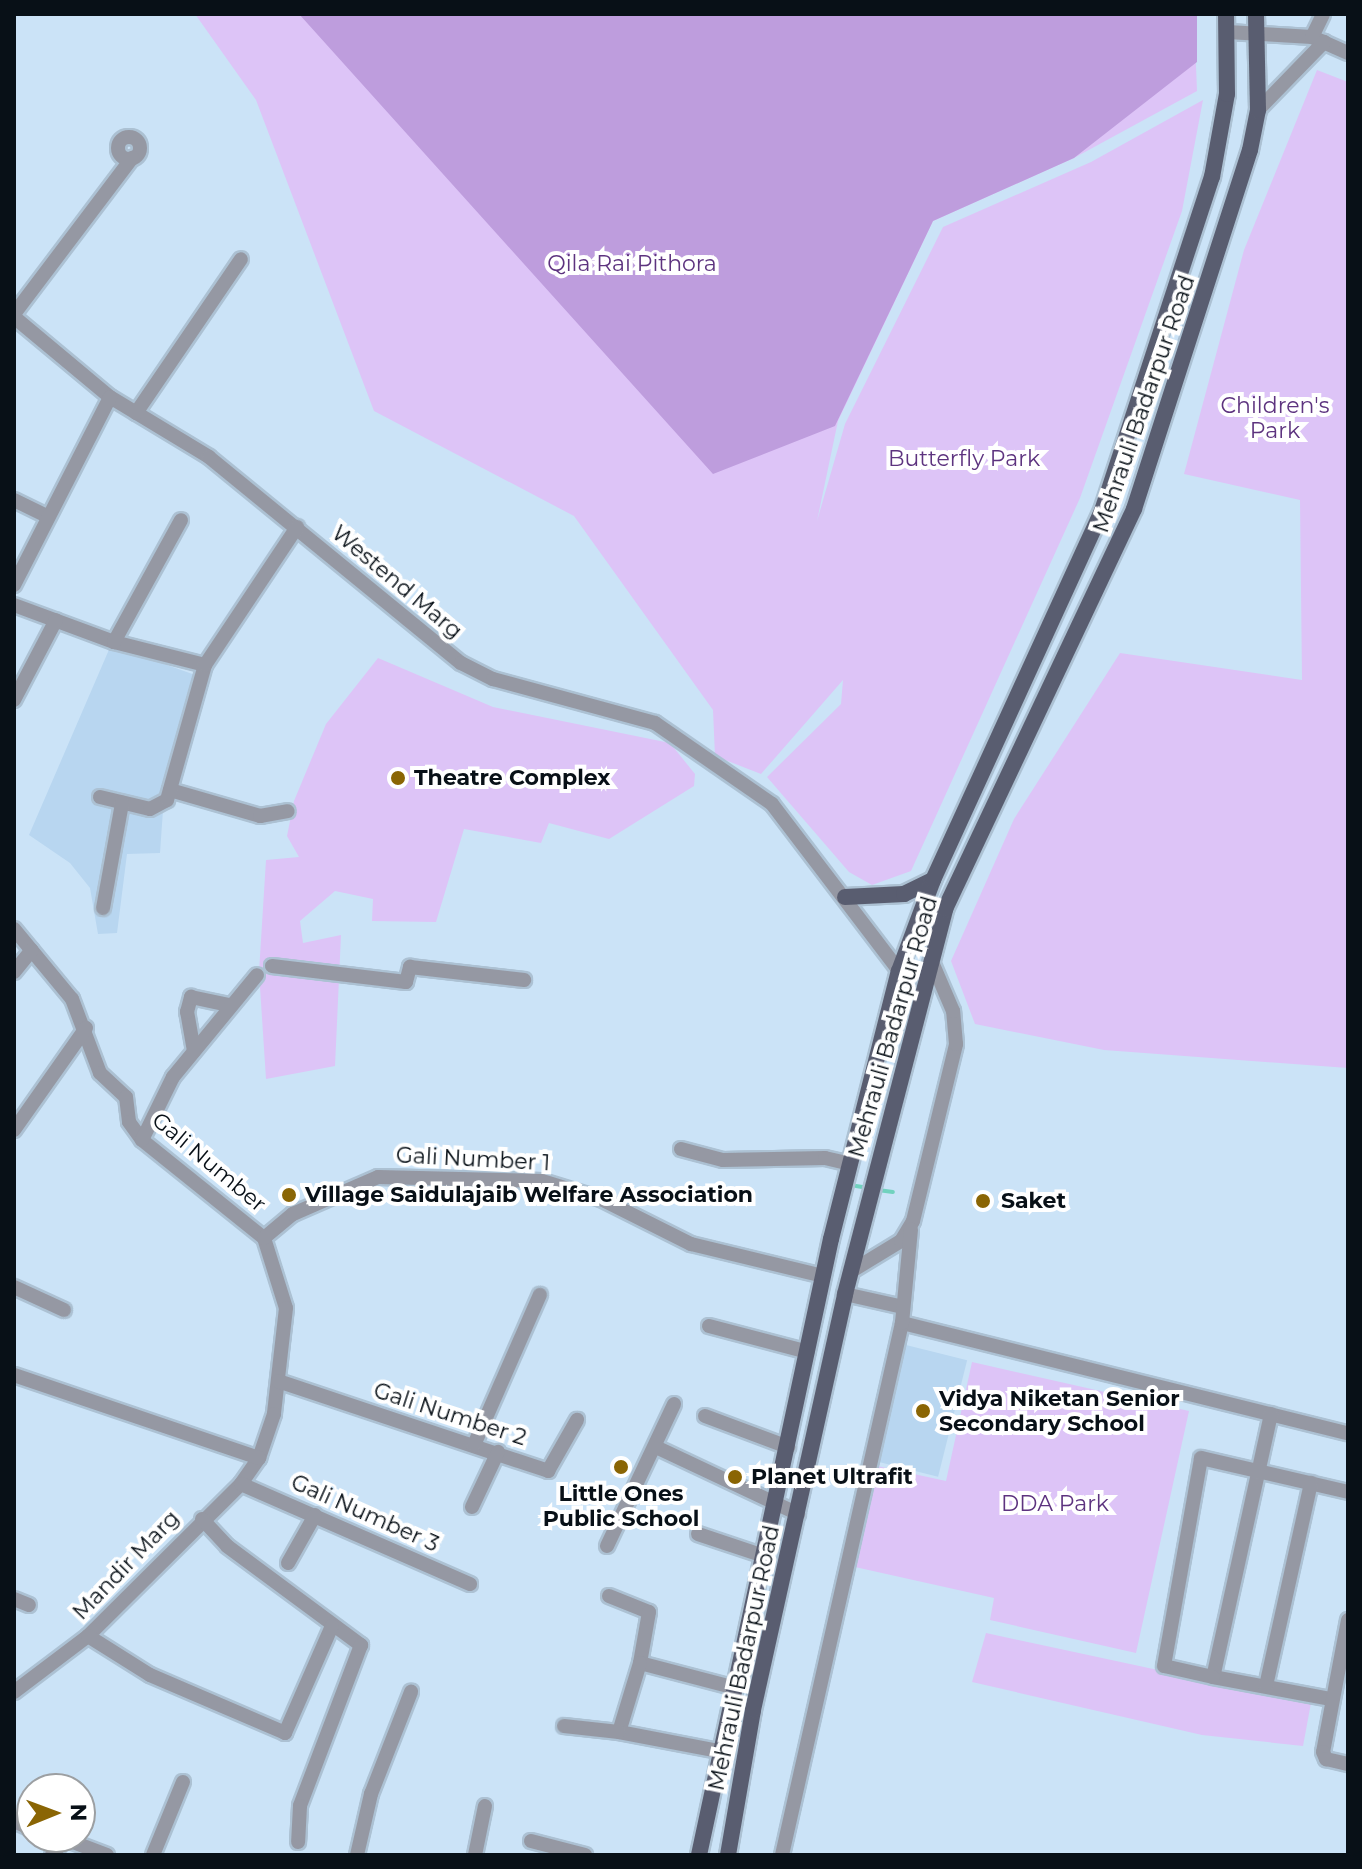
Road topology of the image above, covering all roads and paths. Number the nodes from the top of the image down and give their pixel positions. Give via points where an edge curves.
1 (1226, 14) edge
2 (1323, 14) edge
3 (1256, 22) edge
4 (1228, 32) junction
5 (1318, 40) junction
6 (1348, 53) edge
7 (1258, 110) junction
8 (132, 158) dead end
9 (241, 259) dead end
10 (14, 316) edge
11 (110, 397) junction
12 (136, 413) junction
13 (14, 500) edge
14 (47, 516) junction
15 (181, 520) dead end
16 (297, 527) junction
17 (14, 585) edge
18 (14, 605) edge
19 (56, 620) junction
20 (114, 642) junction
21 (205, 665) junction
22 (14, 700) edge
23 (170, 790) junction
24 (100, 797) dead end
25 (122, 803) junction
26 (288, 811) dead end
27 (933, 880) junction
28 (845, 897) junction
29 (103, 908) dead end
30 (14, 929) edge
31 (32, 950) junction
32 (931, 960) junction
33 (272, 966) dead end
34 (899, 971) junction
35 (14, 972) edge
36 (257, 975) dead end
37 (524, 980) dead end
38 (228, 1005) junction
39 (86, 1028) junction
40 (194, 1051) junction
41 (14, 1130) edge
42 (142, 1140) junction
43 (681, 1149) dead end
44 (850, 1164) junction
45 (911, 1229) junction
46 (264, 1238) junction
47 (850, 1272) junction
48 (823, 1276) junction
49 (14, 1287) edge
50 (845, 1294) junction
51 (540, 1295) dead end
52 (903, 1307) junction
53 (64, 1310) dead end
54 (902, 1323) junction
55 (709, 1326) dead end
56 (808, 1352) junction
57 (14, 1375) edge
58 (278, 1381) junction
59 (674, 1404) dead end
60 (1271, 1414) junction
61 (705, 1416) dead end
62 (577, 1420) dead end
63 (1348, 1433) edge
64 (474, 1445) junction
65 (788, 1447) junction
66 (658, 1448) junction
67 (498, 1452) junction
68 (259, 1458) junction
69 (1257, 1471) junction
70 (1311, 1483) junction
71 (241, 1484) junction
72 (1348, 1492) edge
73 (775, 1505) junction
74 (472, 1507) dead end
75 (798, 1514) junction
76 (315, 1515) junction
77 (202, 1519) junction
78 (698, 1534) dead end
79 (607, 1546) dead end
80 (764, 1556) junction
81 (288, 1563) dead end
82 (470, 1584) dead end
83 (609, 1596) dead end
84 (14, 1599) edge
85 (29, 1605) dead end
86 (1348, 1620) edge
87 (332, 1626) junction
88 (88, 1636) junction
89 (640, 1663) junction
90 (1213, 1677) junction
91 (1266, 1686) junction
92 (732, 1687) junction
93 (14, 1692) edge
94 (411, 1692) dead end
95 (1330, 1699) junction
96 (564, 1726) dead end
97 (619, 1732) junction
98 (719, 1751) junction
99 (1348, 1764) edge
100 (183, 1782) dead end
101 (485, 1806) dead end
102 (531, 1841) dead end
103 (298, 1842) dead end
104 (729, 1854) edge
105 (52, 1855) edge
106 (107, 1855) edge
107 (153, 1855) edge
108 (357, 1855) edge
109 (475, 1855) edge
110 (585, 1855) edge
111 (699, 1855) edge
112 (782, 1855) edge

1 - 4 main road, Mehrauli Badarpur Road
2 - 5 street
3 - 4 street
3 - 5 street
3 - 7 main road, Mehrauli Badarpur Road
4 - 27 main road, Mehrauli Badarpur Road via 1227,94 1212,177 1103,508
5 - 6 street
5 - 7 street
7 - 32 main road, Mehrauli Badarpur Road via 1219,255 1131,517 945,909
8 - 10 street
9 - 12 street
10 - 11 street, Westend Marg
11 - 12 street, Westend Marg
11 - 14 street
12 - 16 street, Westend Marg via 209,457
13 - 14 street
14 - 17 street
15 - 20 street
16 - 21 street
16 - 28 street, Westend Marg via 461,663 493,679 625,711 667,731 778,809
18 - 19 street
19 - 20 street
19 - 22 street
20 - 21 street
21 - 23 street
23 - 25 street via 167,800 150,809
23 - 26 street via 260,816
24 - 25 street
25 - 29 street
27 - 28 main road via 904,894
27 - 34 main road, Mehrauli Badarpur Road
28 - 34 street, Westend Marg
30 - 31 street, Gali Number
31 - 35 street
31 - 39 street, Gali Number via 72,999
32 - 45 street via 953,1011 956,1044
32 - 47 main road, Mehrauli Badarpur Road
33 - 37 street via 406,982 410,967
34 - 44 main road, Mehrauli Badarpur Road
36 - 38 street
38 - 40 street
38 - 40 street via 203,994 191,997 187,1012
39 - 41 street
39 - 42 street, Gali Number via 100,1073 126,1097 129,1122
40 - 42 street via 173,1077
42 - 46 street, Gali Number
43 - 44 street via 723,1160 825,1158
44 - 48 main road, Mehrauli Badarpur Road
45 - 47 street
45 - 52 street
46 - 48 street, Gali Number 1 via 293,1214 378,1177 542,1181 601,1199 691,1244
46 - 58 street, Gali Number via 286,1308
47 - 50 main road, Mehrauli Badarpur Road
48 - 56 main road, Mehrauli Badarpur Road
49 - 53 street
50 - 52 street
50 - 75 main road, Mehrauli Badarpur Road
51 - 64 street
52 - 54 street
54 - 60 street
54 - 112 street
55 - 56 street
56 - 65 main road, Mehrauli Badarpur Road
57 - 68 street
58 - 64 street, Gali Number 2
58 - 68 street, Gali Number
59 - 66 street
60 - 63 street
60 - 69 street
61 - 65 street
62 - 67 street, Gali Number 2 via 551,1472
64 - 67 street, Gali Number 2
65 - 73 main road, Mehrauli Badarpur Road
66 - 73 street
66 - 79 street
67 - 74 street
68 - 71 street, Mandir Marg
69 - 70 street
69 - 90 street
69 - 90 street via 1201,1458 1164,1666
70 - 72 street
70 - 91 street
71 - 76 street, Gali Number 3
71 - 77 street, Mandir Marg
73 - 75 street
73 - 80 main road, Mehrauli Badarpur Road
75 - 104 main road, Mehrauli Badarpur Road via 753,1710
76 - 81 street
76 - 82 street, Gali Number 3
77 - 87 street via 227,1546
77 - 88 street, Mandir Marg
78 - 80 street
80 - 92 main road, Mehrauli Badarpur Road
83 - 89 street via 649,1612
84 - 85 street
86 - 95 street
87 - 88 street via 285,1733 150,1675
87 - 103 street via 358,1642 360,1651 300,1806
88 - 93 street, Mandir Marg
89 - 92 street
89 - 97 street
90 - 91 street
91 - 95 street
92 - 98 main road, Mehrauli Badarpur Road
94 - 108 street via 371,1794
95 - 99 street via 1324,1754
96 - 97 street
97 - 98 street
98 - 111 main road, Mehrauli Badarpur Road
100 - 107 street
101 - 109 street
102 - 110 street
105 - 106 street via 65,1839

